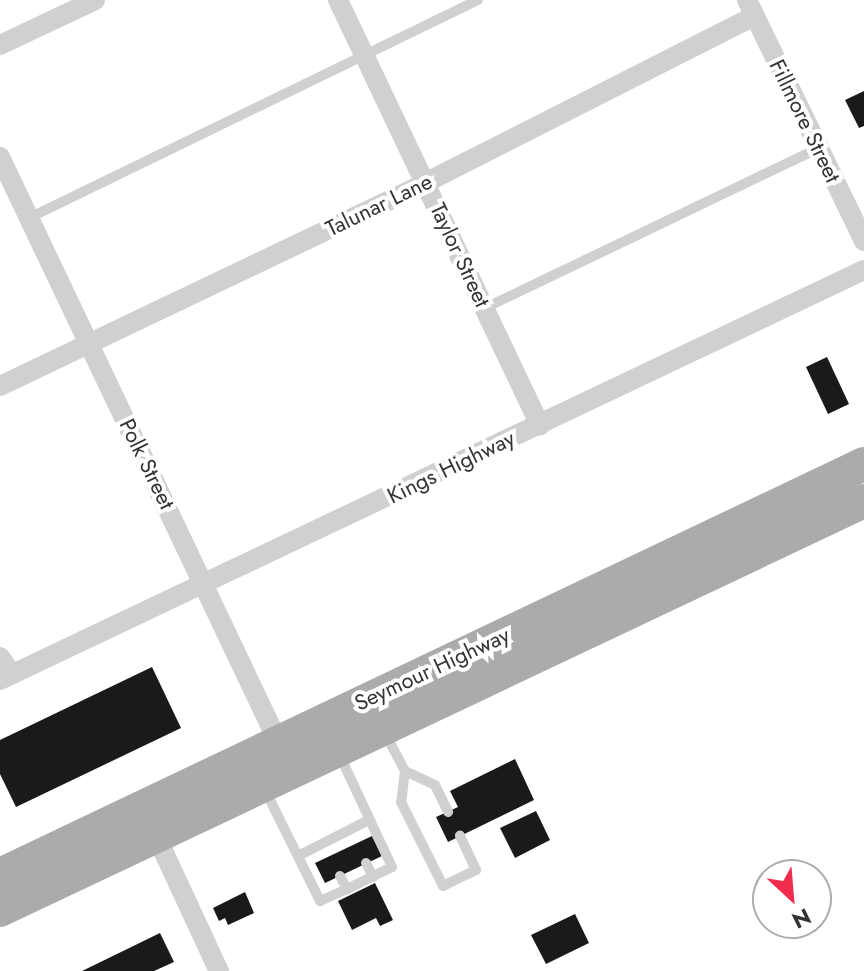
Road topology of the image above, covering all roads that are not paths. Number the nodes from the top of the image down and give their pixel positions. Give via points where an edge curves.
1 (95, 0) edge
2 (338, 0) edge
3 (478, 0) edge
4 (751, 8) edge
5 (0, 45) edge
6 (365, 55) junction
7 (819, 148) junction
8 (0, 157) edge
9 (425, 183) junction
10 (29, 218) junction
11 (864, 241) edge
12 (864, 270) edge
13 (485, 308) junction
14 (89, 344) junction
15 (0, 386) edge
16 (540, 425) junction
17 (864, 464) edge
18 (864, 501) edge
19 (205, 585) junction
20 (625, 596) junction
21 (4, 670) edge
22 (383, 730) junction
23 (338, 751) junction
24 (278, 767) junction
25 (405, 771) junction
26 (448, 812) dead end
27 (369, 820) junction
28 (150, 822) junction
29 (350, 830) junction
30 (460, 836) dead end
31 (324, 843) junction
32 (356, 843) dead end
33 (298, 856) junction
34 (331, 856) dead end
35 (366, 863) dead end
36 (0, 875) edge
37 (340, 876) dead end
38 (373, 877) junction
39 (347, 889) junction
40 (0, 910) edge
41 (219, 971) edge

1 - 5 street
2 - 6 street, Taylor Street
3 - 6 lane
4 - 7 street, Fillmore Street
4 - 9 street, Talunar Lane
6 - 9 street, Taylor Street
6 - 10 lane
7 - 11 street, Fillmore Street
7 - 13 lane
8 - 10 street, Polk Street
9 - 13 street, Taylor Street
9 - 14 street, Talunar Lane
10 - 14 street, Polk Street
12 - 16 street, Kings Highway
13 - 16 street, Taylor Street
14 - 15 street, Talunar Lane
14 - 19 street, Polk Street
16 - 19 street, Kings Highway
17 - 20 main road, Seymour Highway
18 - 20 main road, Seymour Highway
19 - 21 street, Kings Highway via 37,662
19 - 24 street, Polk Street
20 - 22 main road, Seymour Highway
20 - 24 main road, Seymour Highway
22 - 23 main road, Seymour Highway
22 - 25 lane
23 - 24 main road, Seymour Highway
23 - 27 lane
24 - 28 main road, Seymour Highway
24 - 28 main road, Seymour Highway
24 - 33 lane
25 - 26 lane via 435,785
25 - 30 lane via 401,802 443,886 476,870
27 - 29 lane
27 - 38 lane via 392,867
28 - 36 main road, Seymour Highway
28 - 40 main road, Seymour Highway
28 - 41 street
29 - 31 lane
29 - 32 lane
31 - 33 lane
31 - 34 lane
33 - 39 lane via 320,901
35 - 38 lane
37 - 39 lane
38 - 39 lane

